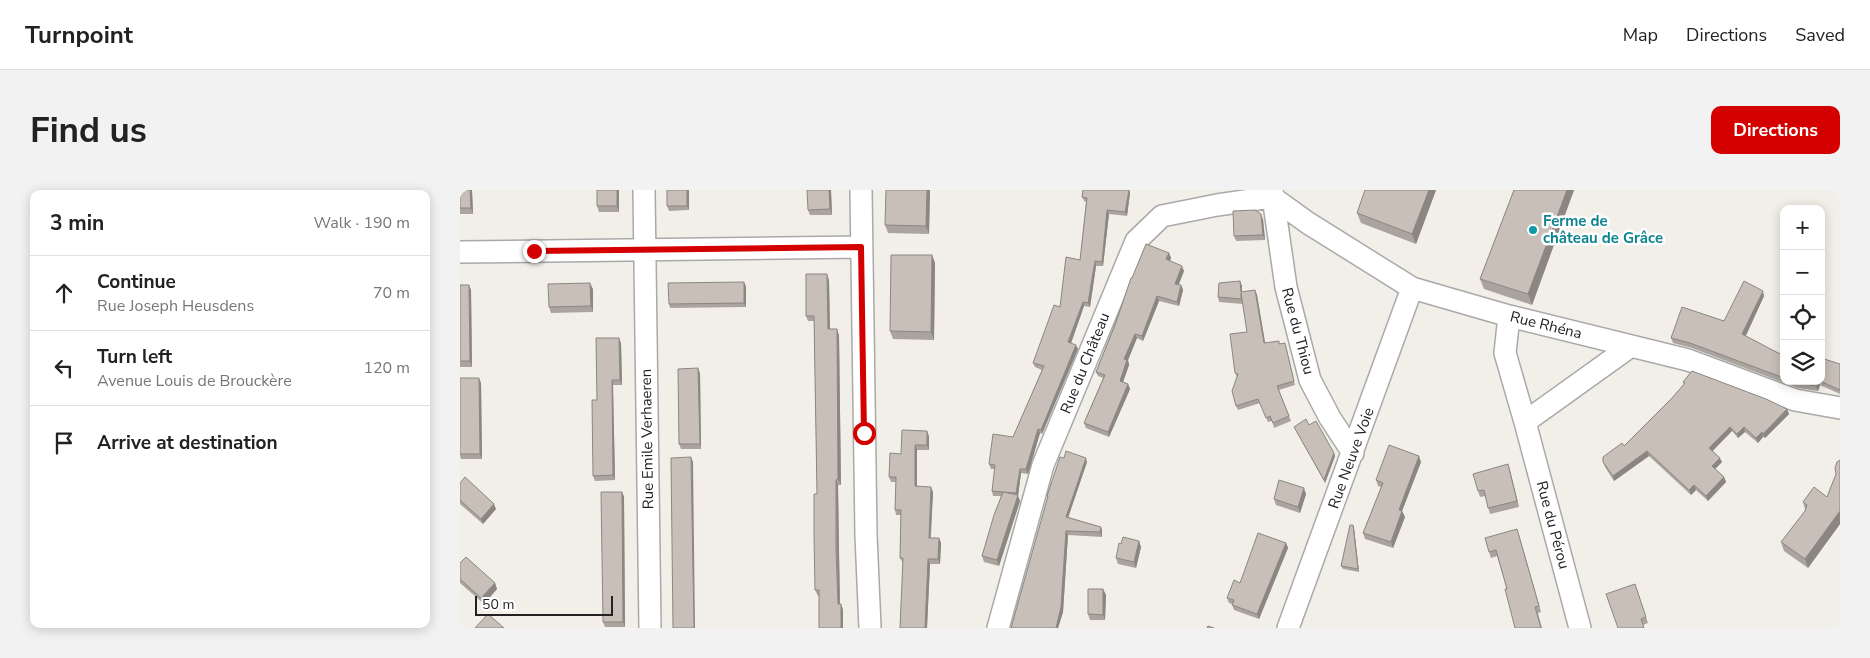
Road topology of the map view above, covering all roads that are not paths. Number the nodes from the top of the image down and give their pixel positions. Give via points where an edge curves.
1 (644, 190) edge
2 (862, 190) edge
3 (1272, 194) edge
4 (861, 247) junction
5 (644, 250) junction
6 (460, 252) edge
7 (1412, 288) junction
8 (1509, 316) junction
9 (1631, 346) junction
10 (1840, 408) edge
11 (1525, 422) junction
12 (1353, 453) junction
13 (650, 628) edge
14 (870, 628) edge
15 (998, 628) edge
16 (1288, 628) edge
17 (1580, 628) edge

1 - 5 street, Rue Emile Verhaeren
2 - 4 street
3 - 7 street, Rue Rhéna via 1308,222
3 - 12 street, Rue du Thiou via 1286,287 1310,380
3 - 15 street, Rue du Château via 1162,216 1136,241 1043,465
4 - 5 street
4 - 14 street
5 - 6 street
5 - 13 street, Rue Emile Verhaeren
7 - 8 street, Rue Rhéna
7 - 12 street, Rue Neuve Voie
8 - 9 street, Rue Rhéna
8 - 11 street, Rue du Pérou via 1505,353
9 - 10 street, Rue Rhéna via 1688,360 1795,400
9 - 11 street
11 - 17 street, Rue du Pérou
12 - 16 street, Rue Neuve Voie

